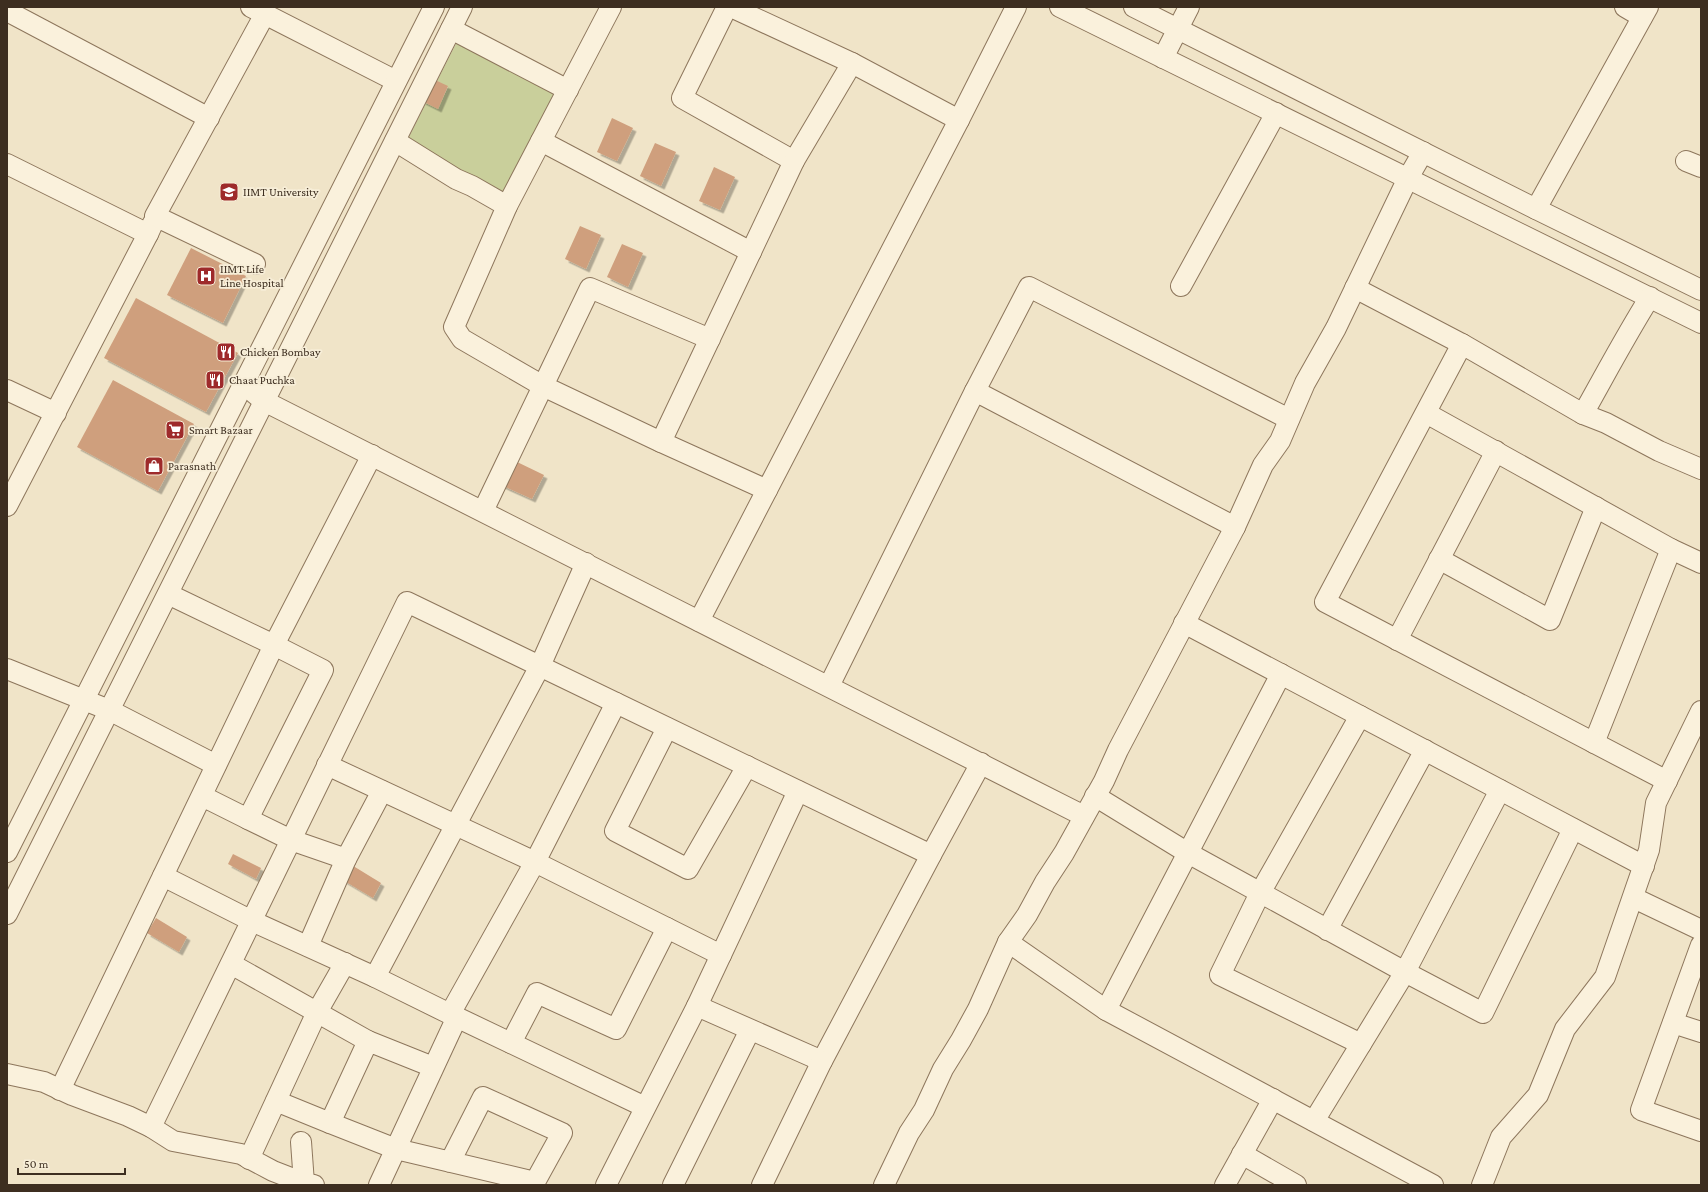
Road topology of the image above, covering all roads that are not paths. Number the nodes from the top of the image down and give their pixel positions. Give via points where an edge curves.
1 (434, 7) edge
2 (462, 7) edge
3 (611, 7) edge
4 (727, 7) edge
5 (731, 7) edge
6 (1016, 7) edge
7 (1060, 7) edge
8 (1134, 7) edge
9 (1189, 7) edge
10 (1625, 7) edge
11 (258, 11) edge
12 (7, 12) edge
13 (1645, 12) edge
14 (452, 28) junction
15 (1178, 29) junction
16 (1163, 58) junction
17 (852, 63) junction
18 (396, 81) junction
19 (568, 90) junction
20 (1276, 113) junction
21 (209, 118) junction
22 (959, 120) junction
23 (395, 141) junction
24 (541, 141) junction
25 (1423, 152) junction
26 (794, 161) junction
27 (7, 164) edge
28 (1408, 178) junction
29 (507, 206) junction
30 (1536, 209) junction
31 (155, 216) junction
32 (148, 234) junction
33 (751, 252) junction
34 (255, 264) dead end
35 (1181, 286) dead end
36 (1355, 288) junction
37 (1701, 290) edge
38 (1650, 297) junction
39 (1701, 323) edge
40 (710, 339) junction
41 (1462, 344) junction
42 (242, 386) junction
43 (543, 386) junction
44 (7, 390) edge
45 (975, 391) junction
46 (264, 401) junction
47 (56, 413) junction
48 (1426, 413) junction
49 (1583, 414) junction
50 (1289, 419) junction
51 (662, 442) junction
52 (1496, 451) junction
53 (372, 456) junction
54 (1701, 468) edge
55 (767, 490) junction
56 (9, 499) edge
57 (1596, 507) junction
58 (483, 511) junction
59 (173, 524) junction
60 (1235, 527) junction
61 (197, 535) junction
62 (1671, 549) junction
63 (1439, 559) junction
64 (586, 563) junction
65 (1701, 563) edge
66 (168, 594) junction
67 (699, 621) junction
68 (1184, 623) junction
69 (1397, 640) junction
70 (274, 645) junction
71 (540, 666) junction
72 (7, 669) edge
73 (1281, 674) junction
74 (829, 686) junction
75 (84, 700) junction
76 (616, 703) junction
77 (110, 710) junction
78 (1701, 711) edge
79 (1360, 716) junction
80 (667, 728) junction
81 (1594, 743) junction
82 (1425, 750) junction
83 (981, 763) junction
84 (216, 765) junction
85 (327, 765) junction
86 (747, 766) junction
87 (1667, 781) junction
88 (1500, 790) junction
89 (382, 791) junction
90 (798, 791) junction
91 (202, 796) junction
92 (1095, 796) junction
93 (1084, 816) junction
94 (248, 820) junction
95 (456, 825) junction
96 (1573, 829) junction
97 (291, 840) junction
98 (7, 852) edge
99 (1188, 853) junction
100 (931, 855) junction
101 (346, 859) junction
102 (535, 862) junction
103 (1644, 866) junction
104 (163, 876) junction
105 (1260, 893) junction
106 (1634, 898) junction
107 (7, 914) edge
108 (252, 921) junction
109 (667, 928) junction
110 (1327, 930) junction
111 (1701, 930) edge
112 (1008, 942) junction
113 (1701, 945) edge
114 (308, 946) junction
115 (721, 955) junction
116 (345, 963) junction
117 (231, 964) junction
118 (1405, 972) junction
119 (375, 977) junction
120 (697, 1006) junction
121 (1106, 1010) junction
122 (317, 1012) junction
123 (454, 1015) junction
124 (1673, 1023) junction
125 (750, 1030) junction
126 (1701, 1032) edge
127 (368, 1041) junction
128 (511, 1043) junction
129 (1361, 1044) junction
130 (822, 1061) junction
131 (434, 1067) junction
132 (7, 1074) edge
133 (60, 1090) junction
134 (1273, 1099) junction
135 (276, 1101) junction
136 (645, 1107) junction
137 (1314, 1121) junction
138 (330, 1123) junction
139 (152, 1128) junction
140 (1701, 1131) edge
141 (301, 1142) dead end
142 (396, 1149) junction
143 (1242, 1154) junction
144 (249, 1159) junction
145 (450, 1162) junction
146 (309, 1184) edge
147 (1291, 1184) edge
148 (379, 1185) edge
149 (606, 1185) edge
150 (673, 1185) edge
151 (762, 1185) edge
152 (884, 1185) edge
153 (1225, 1185) edge
154 (1433, 1185) edge
155 (1482, 1185) edge

1 - 18 street
2 - 14 street
3 - 19 street
4 - 26 street via 682,98
5 - 17 street
6 - 22 street
7 - 16 street
8 - 15 street
9 - 15 street
10 - 13 street
11 - 18 street
11 - 21 street
12 - 21 street
13 - 30 street
14 - 19 street
14 - 23 street
15 - 16 street
15 - 25 street
16 - 20 street
17 - 22 street
17 - 26 street
18 - 42 street
19 - 24 street
20 - 28 street
20 - 35 street
21 - 31 street
22 - 55 street
23 - 29 street via 456,179
23 - 46 street
24 - 29 street
24 - 33 street
25 - 28 street
25 - 30 street
26 - 33 street
27 - 32 street
28 - 36 street
28 - 38 street
29 - 43 street via 454,327 462,340
30 - 37 street
31 - 32 street
31 - 34 street
32 - 47 street
33 - 40 street
36 - 41 street
36 - 50 street
38 - 39 street
38 - 49 street
40 - 43 street via 590,288
40 - 51 street
41 - 48 street
41 - 49 street
42 - 46 street
42 - 59 street
43 - 51 street
43 - 58 street
44 - 47 street
45 - 50 street via 1029,287
45 - 60 street
45 - 74 street
46 - 53 street
46 - 61 street
47 - 56 street
48 - 52 street
48 - 69 street via 1325,602
49 - 54 street via 1659,451
50 - 60 street via 1280,441 1263,465
51 - 55 street
52 - 57 street
52 - 63 street
53 - 58 street
53 - 70 street
55 - 67 street
57 - 62 street
57 - 63 street via 1550,620
58 - 64 street
59 - 61 street
59 - 75 street
60 - 68 street
61 - 66 street
62 - 65 street
62 - 81 street
63 - 69 street
64 - 67 street
64 - 71 street
66 - 70 street
66 - 77 street
67 - 74 street
68 - 73 street
68 - 92 street
69 - 81 street
70 - 84 street
70 - 94 street via 323,670
71 - 76 street
71 - 85 street via 407,602
71 - 95 street
72 - 75 street
73 - 79 street
73 - 99 street
74 - 83 street
75 - 77 street
75 - 98 street
76 - 80 street
76 - 102 street
77 - 84 street
77 - 107 street
78 - 87 street
79 - 82 street
79 - 105 street
80 - 86 street
80 - 86 street via 615,831 688,870
81 - 87 street
82 - 88 street
82 - 110 street
83 - 93 street
83 - 100 street
84 - 91 street
85 - 89 street
85 - 97 street
86 - 90 street
87 - 103 street via 1656,803
88 - 96 street
88 - 118 street
89 - 95 street
89 - 101 street
90 - 100 street
90 - 115 street
91 - 94 street
91 - 104 street
92 - 93 street
92 - 99 street
93 - 112 street via 1027,915
94 - 97 street
95 - 102 street
95 - 119 street
96 - 103 street
96 - 118 street via 1482,1013
97 - 101 street
97 - 108 street
99 - 105 street
99 - 121 street
100 - 130 street
101 - 114 street
102 - 109 street
102 - 123 street
103 - 106 street
104 - 108 street
104 - 133 street
105 - 110 street
105 - 129 street via 1220,975
106 - 111 street
106 - 155 street via 1605,978 1565,1028 1538,1094 1501,1137
108 - 114 street
108 - 117 street
109 - 115 street
109 - 128 street via 616,1029 537,993
110 - 118 street
112 - 121 street
112 - 152 street via 978,1009 943,1069
113 - 124 street
114 - 116 street
115 - 120 street
116 - 119 street
116 - 122 street
117 - 122 street
117 - 139 street
118 - 129 street
119 - 123 street
120 - 125 street
120 - 136 street
121 - 134 street
122 - 127 street
122 - 135 street
123 - 128 street
123 - 131 street
124 - 126 street
124 - 140 street via 1641,1110
125 - 130 street
125 - 150 street
127 - 131 street
127 - 138 street
128 - 136 street
129 - 137 street
130 - 151 street
131 - 142 street
132 - 133 street via 44,1082
133 - 139 street
134 - 137 street
134 - 143 street
135 - 138 street
135 - 144 street
136 - 149 street
137 - 154 street
138 - 142 street
139 - 144 street via 173,1141 241,1154
141 - 146 street
142 - 145 street
142 - 148 street
143 - 147 street
143 - 153 street
144 - 146 street
145 - 145 street via 535,1182 562,1133 483,1097

